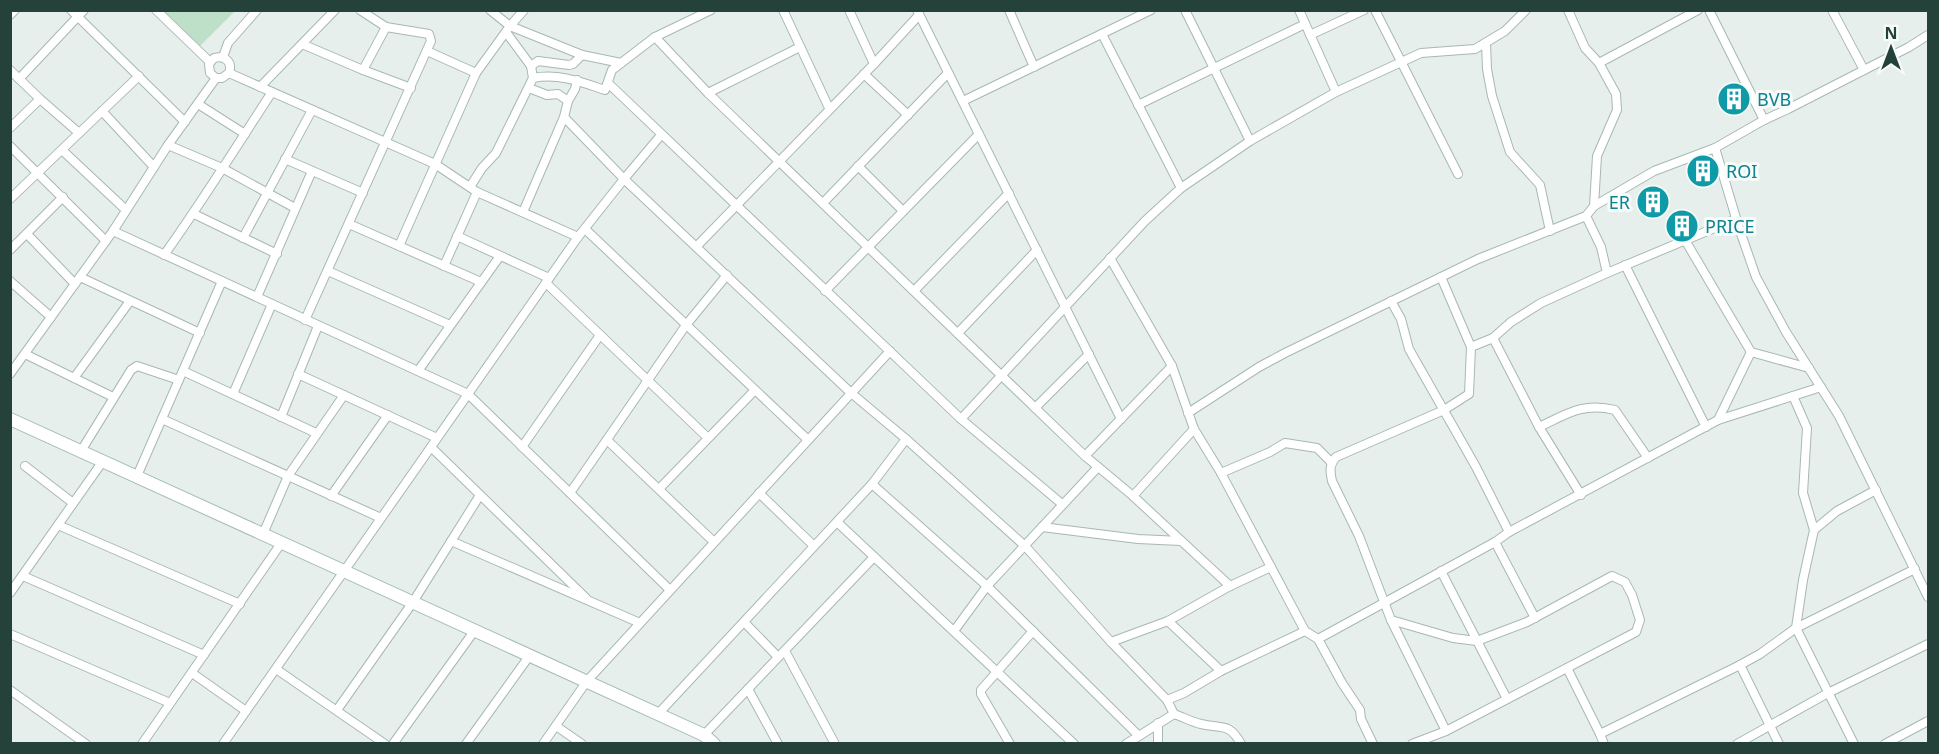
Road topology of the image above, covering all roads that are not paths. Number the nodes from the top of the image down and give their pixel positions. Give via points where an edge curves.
1 (15, 10) edge
2 (71, 10) edge
3 (156, 10) edge
4 (258, 10) edge
5 (335, 10) edge
6 (490, 10) edge
7 (524, 10) edge
8 (711, 10) edge
9 (783, 10) edge
10 (849, 10) edge
11 (1009, 10) edge
12 (1128, 10) edge
13 (1151, 10) edge
14 (1185, 10) edge
15 (1299, 10) edge
16 (1364, 10) edge
17 (1375, 10) edge
18 (1526, 10) edge
19 (1568, 10) edge
20 (1698, 10) edge
21 (1708, 10) edge
22 (1832, 10) edge
23 (360, 11) edge
24 (918, 13) edge
25 (81, 14) edge
26 (10, 15) edge
27 (1132, 20) junction
28 (1305, 24) junction
29 (386, 27) junction
30 (508, 29) junction
31 (1102, 34) junction
32 (1310, 35) junction
33 (1929, 35) edge
34 (655, 37) junction
35 (1486, 43) junction
36 (302, 44) junction
37 (800, 47) junction
38 (427, 51) junction
39 (582, 55) junction
40 (223, 57) junction
41 (210, 62) junction
42 (1400, 62) junction
43 (621, 63) junction
44 (1599, 63) junction
45 (874, 64) junction
46 (531, 66) junction
47 (1035, 67) junction
48 (1213, 68) junction
49 (10, 70) edge
50 (363, 70) junction
51 (1864, 70) junction
52 (229, 73) junction
53 (948, 73) junction
54 (476, 74) junction
55 (864, 74) junction
56 (139, 76) junction
57 (216, 78) junction
58 (533, 78) junction
59 (19, 79) junction
60 (577, 80) junction
61 (608, 83) junction
62 (260, 87) junction
63 (411, 88) junction
64 (529, 88) junction
65 (272, 93) junction
66 (708, 93) junction
67 (1336, 93) junction
68 (40, 99) junction
69 (568, 101) junction
70 (963, 101) junction
71 (198, 104) junction
72 (1138, 105) junction
73 (829, 108) junction
74 (312, 110) junction
75 (102, 111) junction
76 (908, 115) junction
77 (564, 117) junction
78 (1764, 120) junction
79 (185, 122) junction
80 (10, 128) edge
81 (80, 133) junction
82 (245, 134) junction
83 (979, 134) junction
84 (661, 135) junction
85 (1250, 141) junction
86 (386, 142) junction
87 (168, 145) junction
88 (10, 146) edge
89 (1715, 148) junction
90 (62, 150) junction
91 (285, 159) junction
92 (779, 161) junction
93 (435, 164) junction
94 (858, 166) junction
95 (154, 167) junction
96 (222, 168) junction
97 (312, 171) junction
98 (38, 173) junction
99 (1458, 174) dead end
100 (624, 179) junction
101 (1181, 188) junction
102 (474, 189) junction
103 (267, 193) junction
104 (363, 193) junction
105 (1009, 193) junction
106 (63, 198) junction
107 (10, 199) edge
108 (823, 203) junction
109 (736, 206) junction
110 (1594, 206) junction
111 (295, 208) junction
112 (126, 210) junction
113 (903, 211) junction
114 (524, 212) junction
115 (194, 214) junction
116 (1586, 216) junction
117 (1736, 219) junction
118 (349, 224) junction
119 (585, 229) junction
120 (113, 231) junction
121 (1550, 231) junction
122 (27, 234) junction
123 (457, 236) junction
124 (578, 237) junction
125 (243, 238) junction
126 (1685, 240) junction
127 (106, 241) junction
128 (399, 246) junction
129 (696, 247) junction
130 (868, 247) junction
131 (10, 250) edge
132 (1037, 250) junction
133 (277, 254) junction
134 (164, 255) junction
135 (500, 256) junction
136 (1110, 258) junction
137 (444, 266) junction
138 (1625, 266) junction
139 (328, 270) junction
140 (1607, 273) junction
141 (727, 275) junction
142 (1441, 277) junction
143 (548, 280) junction
144 (10, 281) edge
145 (77, 281) junction
146 (222, 281) junction
147 (481, 282) junction
148 (825, 291) junction
149 (914, 291) junction
150 (256, 297) junction
151 (130, 301) junction
152 (1391, 301) junction
153 (272, 304) junction
154 (1066, 308) junction
155 (51, 317) junction
156 (305, 320) junction
157 (450, 325) junction
158 (686, 325) junction
159 (318, 326) junction
160 (200, 333) junction
161 (958, 333) junction
162 (600, 335) junction
163 (1492, 338) junction
164 (1471, 347) junction
165 (890, 351) junction
166 (1751, 352) junction
167 (25, 354) junction
168 (1089, 354) junction
169 (1172, 366) junction
170 (1809, 368) junction
171 (183, 371) junction
172 (417, 371) junction
173 (10, 374) edge
174 (298, 374) junction
175 (1002, 375) junction
176 (74, 378) junction
177 (179, 380) junction
178 (648, 381) junction
179 (1821, 387) junction
180 (755, 390) junction
181 (850, 392) junction
182 (233, 394) junction
183 (468, 394) junction
184 (344, 395) junction
185 (1793, 396) junction
186 (113, 397) junction
187 (1035, 408) junction
188 (1444, 410) junction
189 (1188, 413) junction
190 (388, 415) junction
191 (281, 417) junction
192 (10, 419) edge
193 (162, 419) junction
194 (961, 419) junction
195 (1121, 419) junction
196 (1718, 420) junction
197 (1539, 427) junction
198 (1706, 427) junction
199 (1194, 429) junction
200 (316, 433) junction
201 (437, 438) junction
202 (708, 438) junction
203 (807, 439) junction
204 (906, 439) junction
205 (607, 440) junction
206 (431, 447) junction
207 (522, 447) junction
208 (81, 451) junction
209 (1085, 456) junction
210 (1648, 458) junction
211 (103, 461) junction
212 (1331, 462) junction
213 (25, 466) dead end
214 (1098, 467) junction
215 (1221, 473) junction
216 (137, 476) junction
217 (288, 476) junction
218 (872, 484) junction
219 (658, 489) junction
220 (1876, 490) junction
221 (570, 493) junction
222 (759, 493) junction
223 (331, 495) junction
224 (480, 495) junction
225 (1581, 495) junction
226 (1133, 496) junction
227 (74, 503) junction
228 (1062, 504) junction
229 (381, 518) junction
230 (837, 522) junction
231 (58, 525) junction
232 (1042, 527) junction
233 (1814, 530) junction
234 (1509, 532) junction
235 (263, 534) junction
236 (451, 541) junction
237 (1181, 541) junction
238 (282, 542) junction
239 (714, 542) junction
240 (1495, 542) junction
241 (814, 546) junction
242 (1025, 546) junction
243 (874, 557) junction
244 (1271, 567) junction
245 (1915, 570) junction
246 (344, 571) junction
247 (1441, 571) junction
248 (22, 576) junction
249 (987, 586) junction
250 (1230, 586) junction
251 (670, 590) junction
252 (10, 593) edge
253 (1929, 597) edge
254 (586, 598) junction
255 (413, 602) junction
256 (1384, 602) junction
257 (240, 604) junction
258 (1534, 618) junction
259 (1391, 620) junction
260 (1168, 621) junction
261 (744, 622) junction
262 (640, 623) junction
263 (1796, 628) junction
264 (475, 630) junction
265 (954, 631) junction
266 (1034, 631) junction
267 (1305, 631) junction
268 (10, 634) edge
269 (1318, 639) junction
270 (1477, 641) junction
271 (1111, 642) junction
272 (1929, 644) edge
273 (781, 654) junction
274 (530, 655) junction
275 (204, 656) junction
276 (1740, 665) junction
277 (1567, 668) junction
278 (276, 669) junction
279 (998, 671) junction
280 (1221, 671) junction
281 (192, 673) junction
282 (587, 681) junction
283 (748, 689) junction
284 (10, 690) edge
285 (1828, 693) junction
286 (1507, 699) junction
287 (1167, 700) junction
288 (171, 703) junction
289 (337, 710) junction
290 (246, 711) junction
291 (658, 714) junction
292 (1174, 714) junction
293 (1929, 721) edge
294 (1158, 723) junction
295 (1770, 725) junction
296 (556, 726) junction
297 (1446, 730) junction
298 (1600, 734) junction
299 (704, 735) junction
300 (1139, 736) junction
301 (86, 744) edge
302 (142, 744) edge
303 (223, 744) edge
304 (385, 744) edge
305 (393, 744) edge
306 (466, 744) edge
307 (543, 744) edge
308 (582, 744) edge
309 (714, 744) edge
310 (778, 744) edge
311 (836, 744) edge
312 (1010, 744) edge
313 (1074, 744) edge
314 (1126, 744) edge
315 (1158, 744) edge
316 (1242, 744) edge
317 (1373, 744) edge
318 (1412, 744) edge
319 (1604, 744) edge
320 (1737, 744) edge
321 (1779, 744) edge
322 (1854, 744) edge
323 (1885, 744) edge

1 - 26 street
2 - 25 street
3 - 41 street
4 - 40 street via 228,43
5 - 36 street
6 - 30 street
7 - 30 street
8 - 34 street
9 - 37 street
10 - 45 street
11 - 47 street
12 - 27 street
13 - 27 street
14 - 48 street
15 - 28 street
16 - 32 street
17 - 42 street
18 - 35 street
19 - 44 street via 1585,48
20 - 44 street
21 - 78 street
22 - 51 street
23 - 29 street
24 - 45 street
24 - 53 street
25 - 56 street
25 - 59 street
27 - 31 street
28 - 32 street
28 - 48 street
29 - 38 street via 429,34
29 - 50 street
30 - 39 street
30 - 46 street
30 - 54 street
31 - 47 street
31 - 72 street
32 - 67 street
33 - 51 street
34 - 43 street
34 - 66 street
35 - 42 street via 1475,49 1421,53
35 - 121 street via 1492,96 1510,152 1539,184
36 - 50 street
36 - 62 street
37 - 66 street
37 - 73 street
38 - 54 street
38 - 63 street
39 - 43 street
39 - 46 street via 569,65 538,61
40 - 41 street
40 - 52 street via 229,62
41 - 57 street via 209,70
42 - 67 street
42 - 99 street
43 - 61 street via 612,70
44 - 110 street via 1616,94 1617,110 1597,156
45 - 55 street
46 - 58 street
47 - 70 street
48 - 72 street
48 - 85 street
49 - 59 street
50 - 63 street
51 - 78 street
52 - 57 street
52 - 62 street
53 - 70 street
53 - 76 street
54 - 93 street
55 - 73 street
55 - 76 street
56 - 75 street
56 - 79 street
57 - 71 street
58 - 60 street
58 - 64 street
59 - 68 street
60 - 61 street via 605,90
60 - 69 street
61 - 84 street
62 - 65 street
63 - 86 street
64 - 69 street via 547,95 558,94
64 - 102 street via 496,153 482,168
65 - 74 street
65 - 82 street
66 - 92 street
67 - 85 street
68 - 80 street
68 - 81 street
69 - 77 street
70 - 83 street
71 - 79 street
71 - 82 street
72 - 101 street
73 - 92 street
74 - 86 street
74 - 91 street
75 - 81 street
75 - 95 street
76 - 94 street
77 - 100 street
77 - 114 street
78 - 89 street
79 - 87 street
81 - 90 street
82 - 96 street
83 - 105 street
83 - 113 street
84 - 100 street
84 - 109 street
85 - 101 street
86 - 93 street
86 - 104 street
87 - 95 street
87 - 96 street
88 - 98 street
89 - 110 street via 1654,171
89 - 117 street
90 - 98 street
90 - 112 street
91 - 97 street
91 - 103 street
92 - 108 street
92 - 109 street
93 - 102 street
93 - 128 street
94 - 108 street
94 - 113 street
95 - 112 street
96 - 103 street
96 - 115 street
97 - 104 street
97 - 111 street
98 - 106 street
98 - 107 street
100 - 119 street
100 - 129 street
101 - 136 street
102 - 114 street
102 - 123 street
103 - 111 street
103 - 125 street
104 - 118 street
105 - 132 street
105 - 149 street
106 - 122 street
106 - 127 street
108 - 130 street
109 - 129 street
109 - 148 street
110 - 116 street
111 - 133 street
112 - 120 street
113 - 130 street
114 - 124 street
115 - 125 street
115 - 134 street
116 - 121 street
116 - 140 street via 1601,247
117 - 126 street
117 - 170 street via 1756,277
118 - 128 street
118 - 139 street
119 - 124 street
119 - 158 street
120 - 127 street
120 - 134 street
121 - 142 street
122 - 131 street
122 - 145 street
123 - 135 street
123 - 137 street
124 - 143 street
125 - 133 street
126 - 138 street
126 - 166 street
127 - 145 street
128 - 137 street
129 - 141 street
130 - 148 street
130 - 149 street
132 - 154 street
132 - 161 street
133 - 150 street
134 - 146 street
135 - 143 street
135 - 147 street
136 - 154 street
136 - 169 street
137 - 147 street
138 - 140 street
138 - 198 street
139 - 156 street
139 - 157 street
140 - 163 street via 1541,303
141 - 158 street
141 - 181 street
142 - 152 street
142 - 164 street
143 - 162 street
143 - 183 street
144 - 155 street
145 - 151 street
145 - 155 street
146 - 150 street
146 - 160 street
147 - 157 street
148 - 165 street
149 - 161 street
150 - 153 street
151 - 160 street
151 - 176 street
152 - 188 street via 1401,319 1409,349
152 - 189 street via 1259,367
153 - 156 street
153 - 182 street
154 - 168 street
154 - 175 street
155 - 167 street
156 - 159 street
157 - 172 street
158 - 178 street
158 - 180 street
159 - 172 street
159 - 174 street
160 - 171 street
161 - 175 street
162 - 178 street
162 - 207 street
163 - 164 street
163 - 197 street
164 - 188 street via 1469,394
165 - 181 street
165 - 194 street
166 - 170 street
166 - 196 street
167 - 173 street
167 - 176 street
168 - 187 street
168 - 195 street
169 - 189 street
169 - 195 street
170 - 179 street
171 - 177 street
171 - 182 street
172 - 183 street
174 - 184 street
174 - 191 street
175 - 187 street
175 - 194 street
176 - 186 street
177 - 186 street via 137,366
177 - 193 street
178 - 202 street
178 - 205 street
179 - 185 street
179 - 220 street
180 - 202 street
180 - 203 street
181 - 203 street
181 - 204 street
182 - 191 street
183 - 201 street
183 - 207 street
184 - 190 street
184 - 200 street
185 - 196 street
185 - 233 street via 1807,428 1803,493
186 - 208 street
187 - 209 street
188 - 212 street
188 - 234 street
189 - 199 street
190 - 201 street
190 - 223 street
191 - 200 street
192 - 208 street
193 - 216 street
193 - 217 street
194 - 228 street
195 - 209 street
196 - 198 street
197 - 210 street via 1578,409 1599,406 1615,410
197 - 225 street
198 - 210 street
199 - 215 street
199 - 226 street
200 - 217 street
201 - 206 street
202 - 219 street
203 - 222 street
204 - 218 street
204 - 242 street
205 - 219 street
205 - 221 street
206 - 224 street
206 - 229 street
207 - 221 street
208 - 211 street
209 - 214 street
210 - 225 street
211 - 216 street
211 - 227 street
212 - 215 street via 1317,448 1285,443
212 - 256 street via 1332,481 1359,536
213 - 227 street
214 - 226 street
214 - 228 street
215 - 244 street
216 - 235 street
217 - 223 street
217 - 235 street
218 - 230 street
218 - 249 street
219 - 239 street
220 - 233 street via 1837,511
220 - 245 street
221 - 251 street
222 - 239 street
222 - 241 street
223 - 229 street
224 - 236 street
224 - 254 street
225 - 234 street
226 - 237 street
227 - 231 street
228 - 232 street
229 - 246 street
230 - 241 street
230 - 243 street
231 - 248 street
231 - 257 street
232 - 237 street
232 - 242 street
233 - 263 street
234 - 240 street
235 - 238 street
236 - 254 street
236 - 255 street
237 - 250 street
238 - 246 street
238 - 257 street
239 - 251 street
240 - 247 street
240 - 258 street
241 - 261 street
242 - 249 street
242 - 271 street
243 - 265 street
243 - 273 street
244 - 250 street
244 - 267 street
245 - 253 street
245 - 263 street
246 - 255 street
246 - 278 street
247 - 256 street
247 - 270 street
248 - 252 street
248 - 275 street
249 - 265 street
249 - 266 street
250 - 260 street
251 - 262 street
254 - 262 street
255 - 264 street
255 - 289 street
256 - 259 street
256 - 269 street
257 - 275 street
258 - 270 street
258 - 277 street via 1612,576 1625,582 1640,620 1636,633
259 - 270 street
259 - 297 street
260 - 271 street
260 - 280 street
261 - 273 street
261 - 291 street
262 - 282 street
263 - 276 street
263 - 285 street
264 - 274 street
264 - 305 street
265 - 279 street
266 - 279 street
266 - 300 street
267 - 269 street
267 - 280 street
268 - 288 street
269 - 317 street via 1360,710
270 - 286 street
271 - 287 street
272 - 285 street
273 - 283 street
273 - 311 street
274 - 282 street
274 - 306 street
275 - 281 street
276 - 295 street
276 - 298 street
277 - 286 street
277 - 298 street
278 - 289 street
278 - 290 street
279 - 312 street via 983,686 981,694
279 - 313 street
280 - 287 street
281 - 288 street
281 - 290 street
282 - 291 street
282 - 296 street
283 - 299 street
283 - 310 street
284 - 301 street
285 - 295 street
285 - 322 street
286 - 297 street
287 - 292 street
288 - 302 street
289 - 304 street
290 - 303 street
291 - 299 street
292 - 294 street
292 - 316 street via 1233,730
293 - 323 street
294 - 300 street
294 - 315 street
295 - 320 street
295 - 321 street
296 - 307 street
296 - 308 street
297 - 318 street
298 - 319 street
299 - 309 street
300 - 314 street

